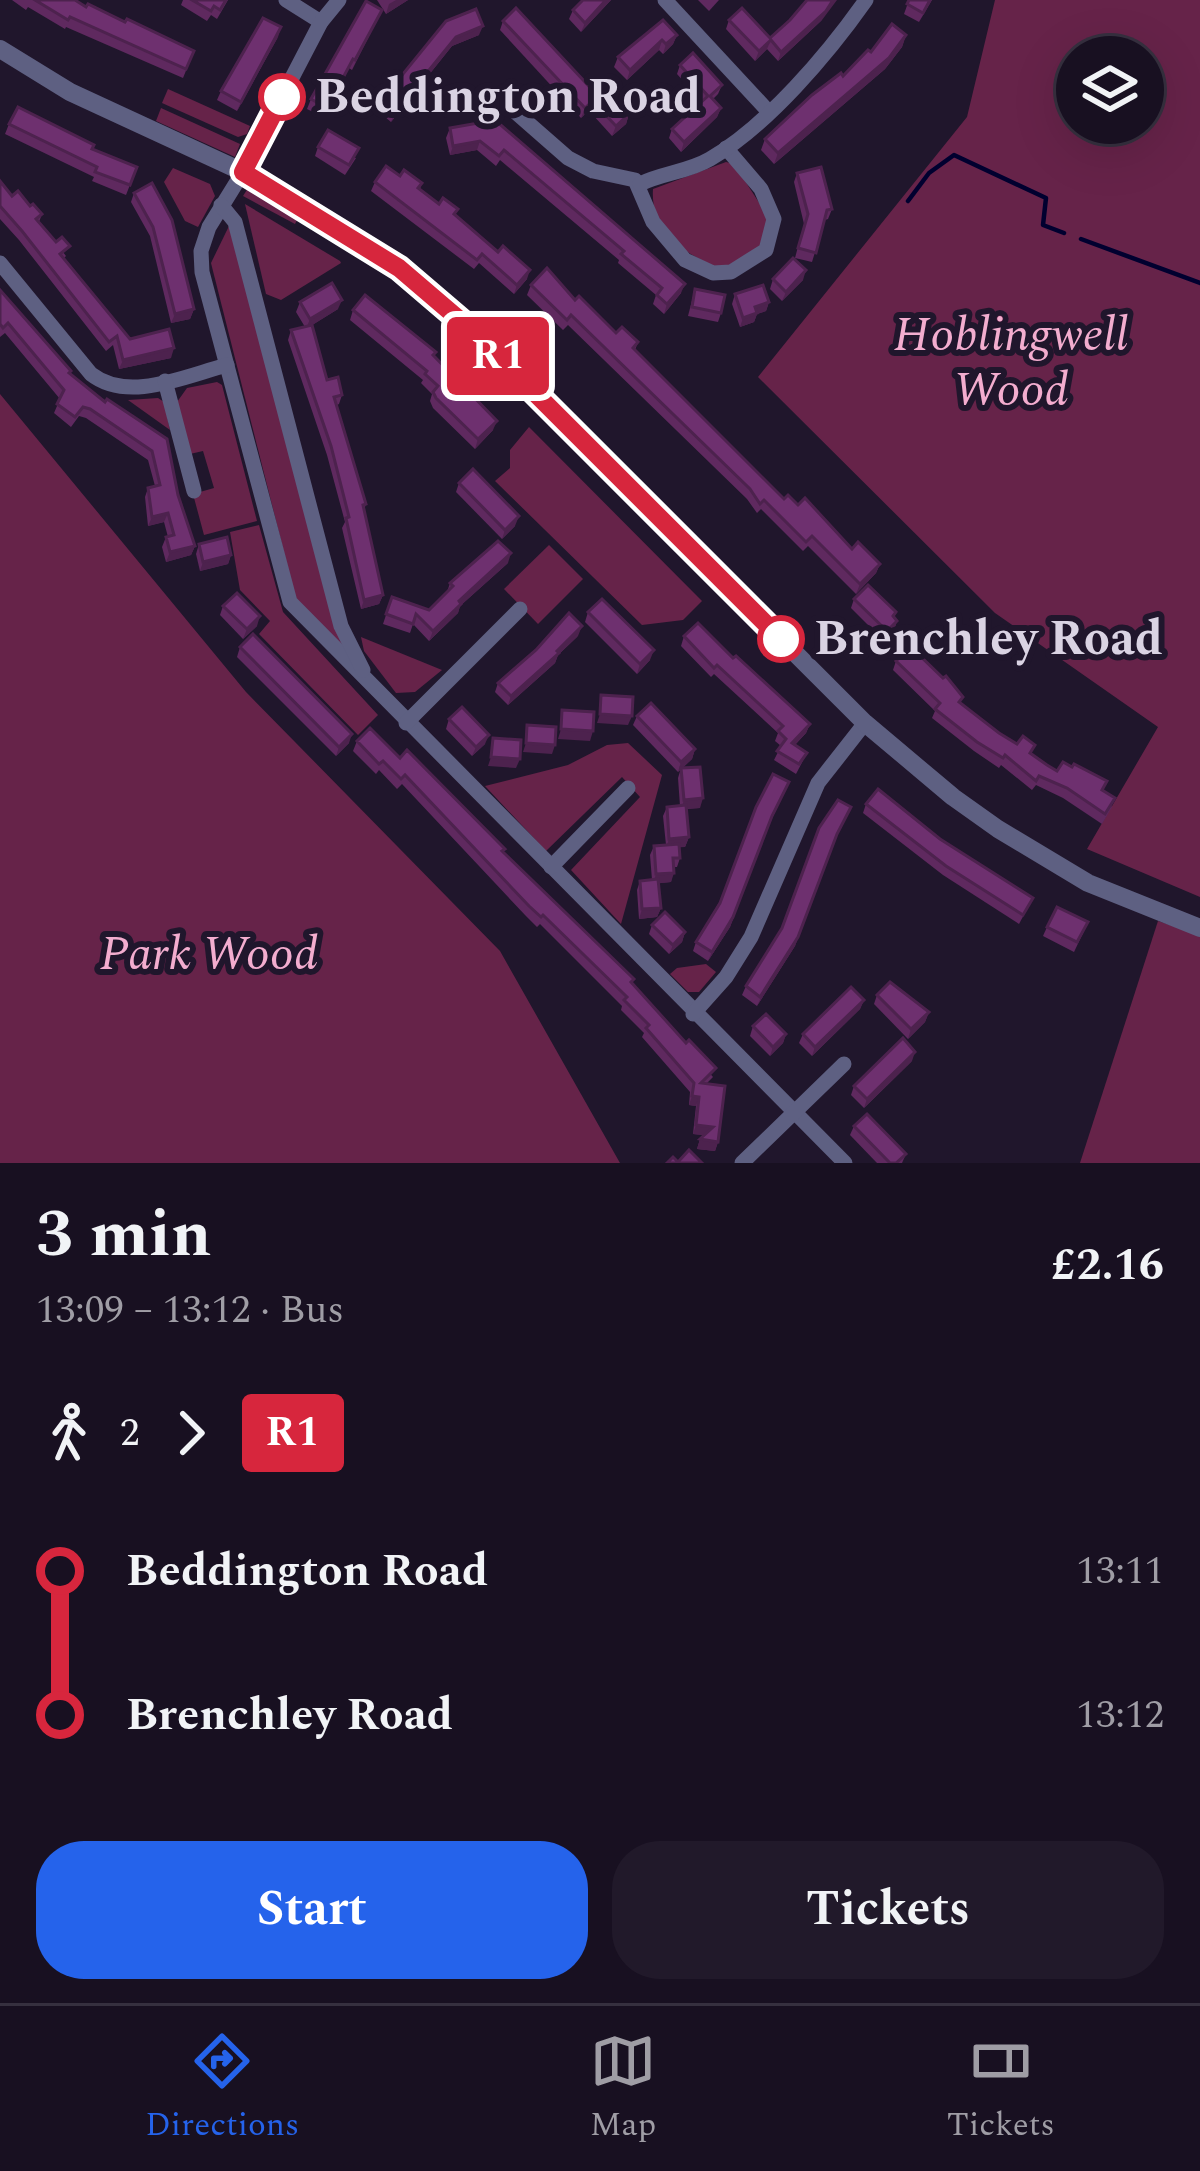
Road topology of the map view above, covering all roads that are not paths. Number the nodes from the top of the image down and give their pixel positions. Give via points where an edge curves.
1 (286, 0) edge
2 (339, 0) edge
3 (664, 0) edge
4 (866, 0) edge
5 (321, 22) junction
6 (0, 49) edge
7 (512, 109) dead end
8 (768, 111) junction
9 (725, 148) junction
10 (243, 172) junction
11 (640, 184) junction
12 (221, 206) junction
13 (0, 263) edge
14 (226, 365) junction
15 (165, 381) junction
16 (194, 491) dead end
17 (520, 609) dead end
18 (373, 689) junction
19 (406, 723) junction
20 (865, 723) junction
21 (628, 788) dead end
22 (550, 867) junction
23 (1200, 928) edge
24 (693, 1014) junction
25 (844, 1064) dead end
26 (794, 1112) junction
27 (742, 1162) edge
28 (844, 1163) edge

1 - 5 street
2 - 5 street
3 - 8 street
4 - 8 street
5 - 10 street
6 - 10 street via 70,92
7 - 11 street via 568,158
8 - 9 street
9 - 11 street
9 - 11 street via 761,189 774,219 766,250 730,272 686,260 653,222
10 - 12 street
10 - 20 street via 399,268 475,333
12 - 14 street via 200,261
12 - 18 street via 235,222 341,626
13 - 15 street via 95,377 122,388
14 - 15 street
14 - 18 street via 290,602
15 - 16 street
17 - 19 street
18 - 19 street
19 - 22 street
20 - 23 street via 1042,856
20 - 24 street via 818,783 751,937
21 - 22 street
22 - 24 street
24 - 26 street
25 - 26 street
26 - 27 street
26 - 28 street

